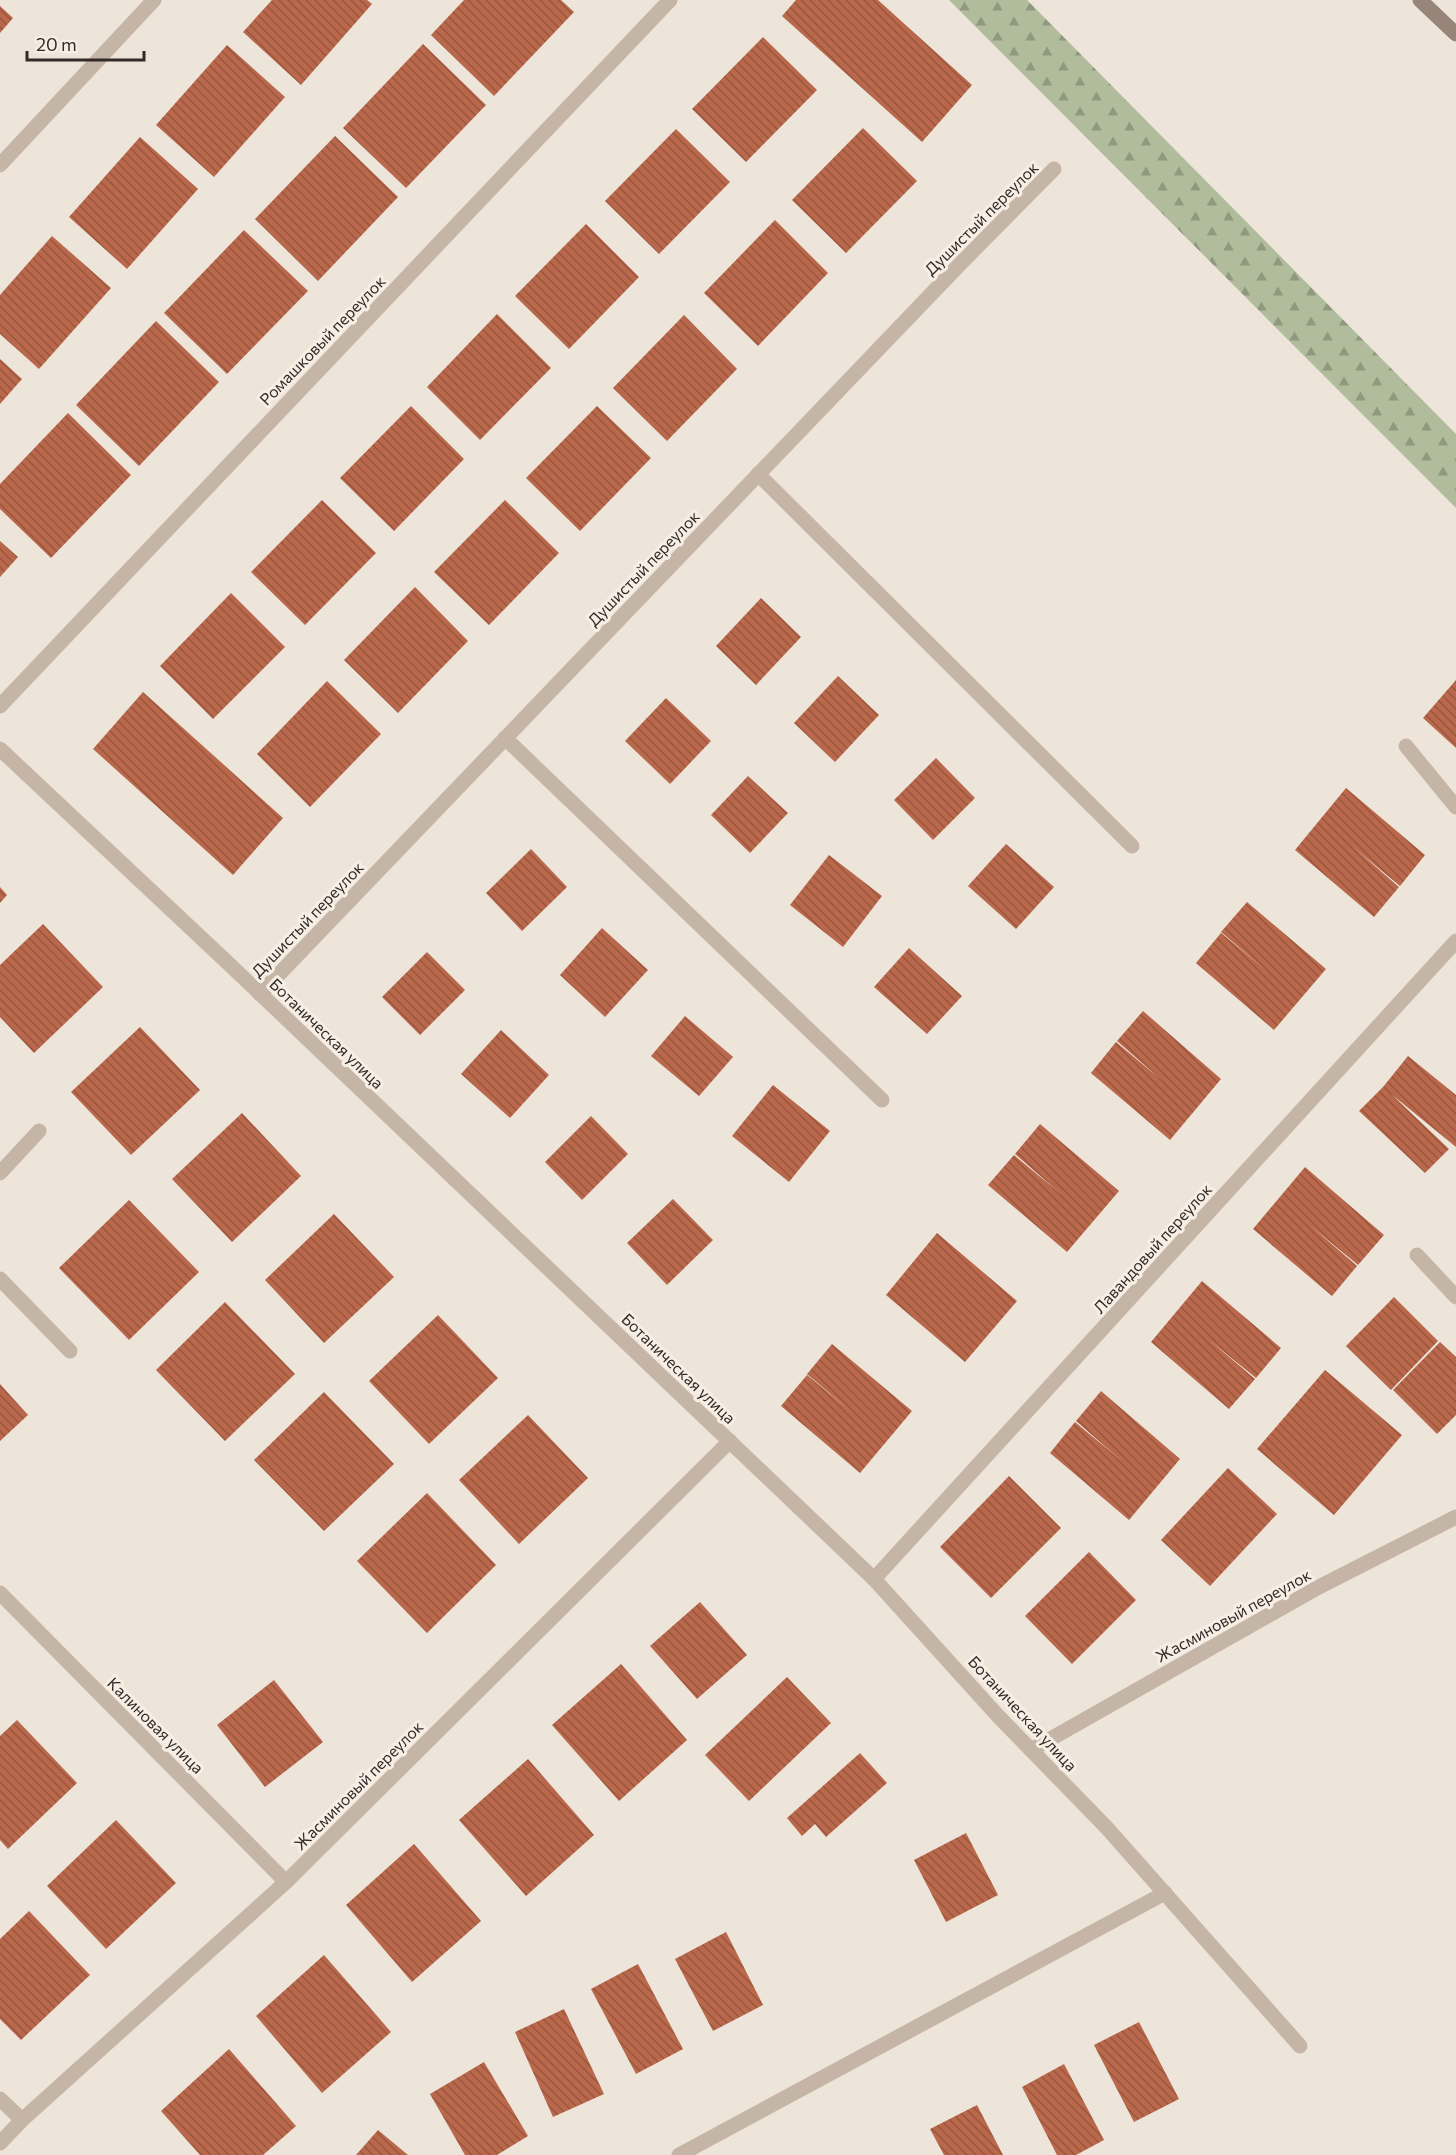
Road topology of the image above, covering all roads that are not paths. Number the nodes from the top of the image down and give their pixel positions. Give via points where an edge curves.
1 (154, 0) edge
2 (670, 0) edge
3 (1420, 0) edge
4 (1456, 34) edge
5 (0, 165) edge
6 (1054, 169) dead end
7 (758, 474) junction
8 (0, 706) edge
9 (505, 738) junction
10 (1406, 746) dead end
11 (0, 749) edge
12 (1456, 807) edge
13 (1132, 846) dead end
14 (1456, 941) edge
15 (260, 994) junction
16 (882, 1100) dead end
17 (39, 1131) dead end
18 (0, 1173) edge
19 (1417, 1255) dead end
20 (0, 1279) edge
21 (1456, 1297) edge
22 (69, 1351) dead end
23 (730, 1441) junction
24 (1456, 1517) edge
25 (874, 1579) junction
26 (0, 1593) edge
27 (1031, 1750) junction
28 (286, 1882) junction
29 (1165, 1893) junction
30 (1300, 2046) dead end
31 (0, 2098) edge
32 (22, 2120) junction
33 (0, 2143) edge
34 (679, 2155) edge

1 - 5 street
2 - 8 street, Ромашковый переулок
3 - 4 street
6 - 7 street, Душистый переулок
7 - 9 street, Душистый переулок
7 - 13 street
9 - 15 street, Душистый переулок
9 - 16 street
10 - 12 street
11 - 15 street, Ботаническая улица
14 - 25 street, Лавандовый переулок
15 - 23 street, Ботаническая улица
17 - 18 street
19 - 21 street
20 - 22 street
23 - 25 street, Ботаническая улица
23 - 28 street, Жасминовый переулок
24 - 27 street, Жасминовый переулок via 1317,1588
25 - 27 street, Ботаническая улица
26 - 28 street, Калиновая улица
27 - 29 street, Ботаническая улица
28 - 32 street, Жасминовый переулок
29 - 30 street, Ботаническая улица
29 - 34 street
31 - 32 street
32 - 33 street, Жасминовый переулок

